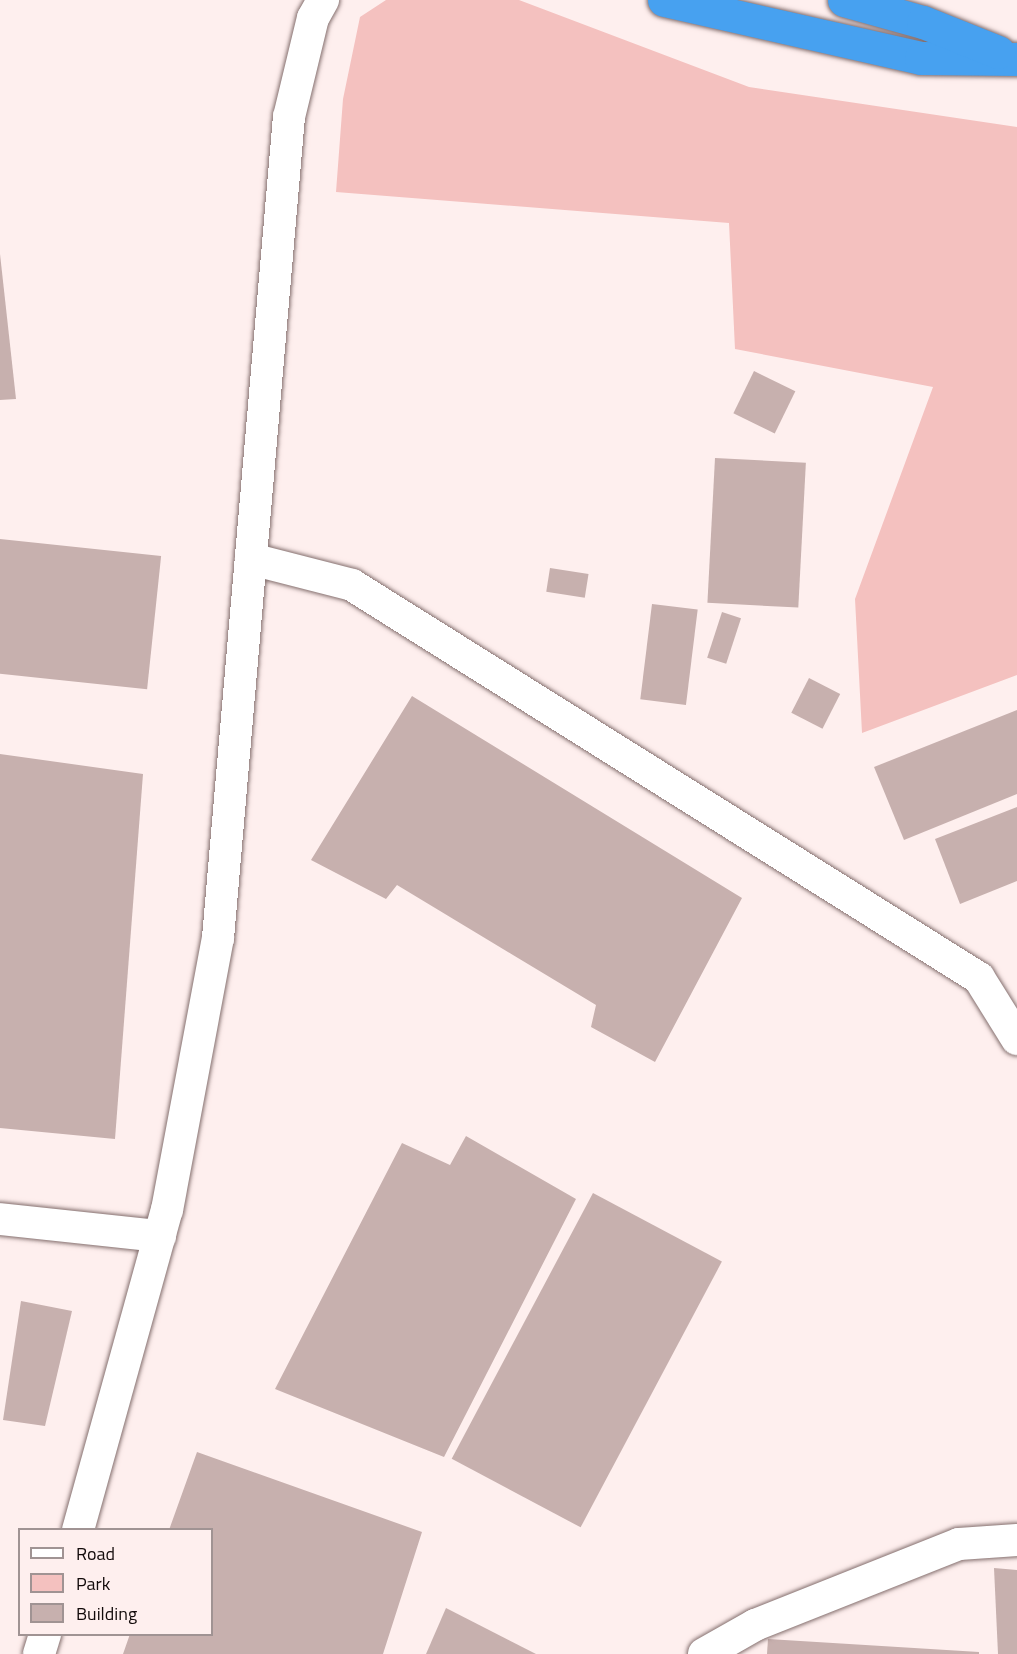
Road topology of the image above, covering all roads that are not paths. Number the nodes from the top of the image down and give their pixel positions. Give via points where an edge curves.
1 (323, 0) edge
2 (664, 0) edge
3 (844, 0) edge
4 (1016, 59) edge
5 (251, 559) junction
6 (1017, 1039) edge
7 (0, 1220) edge
8 (160, 1236) junction
9 (79, 1528) edge
10 (1017, 1540) edge
11 (45, 1636) edge
12 (39, 1654) edge
13 (704, 1654) edge

1 - 5 street via 313,18 290,117
2 - 4 highway via 921,58
3 - 4 highway via 923,21
5 - 6 street via 352,585 979,978
5 - 8 street via 218,938
7 - 8 street
8 - 9 street
10 - 13 street via 959,1544 755,1625
11 - 12 street

